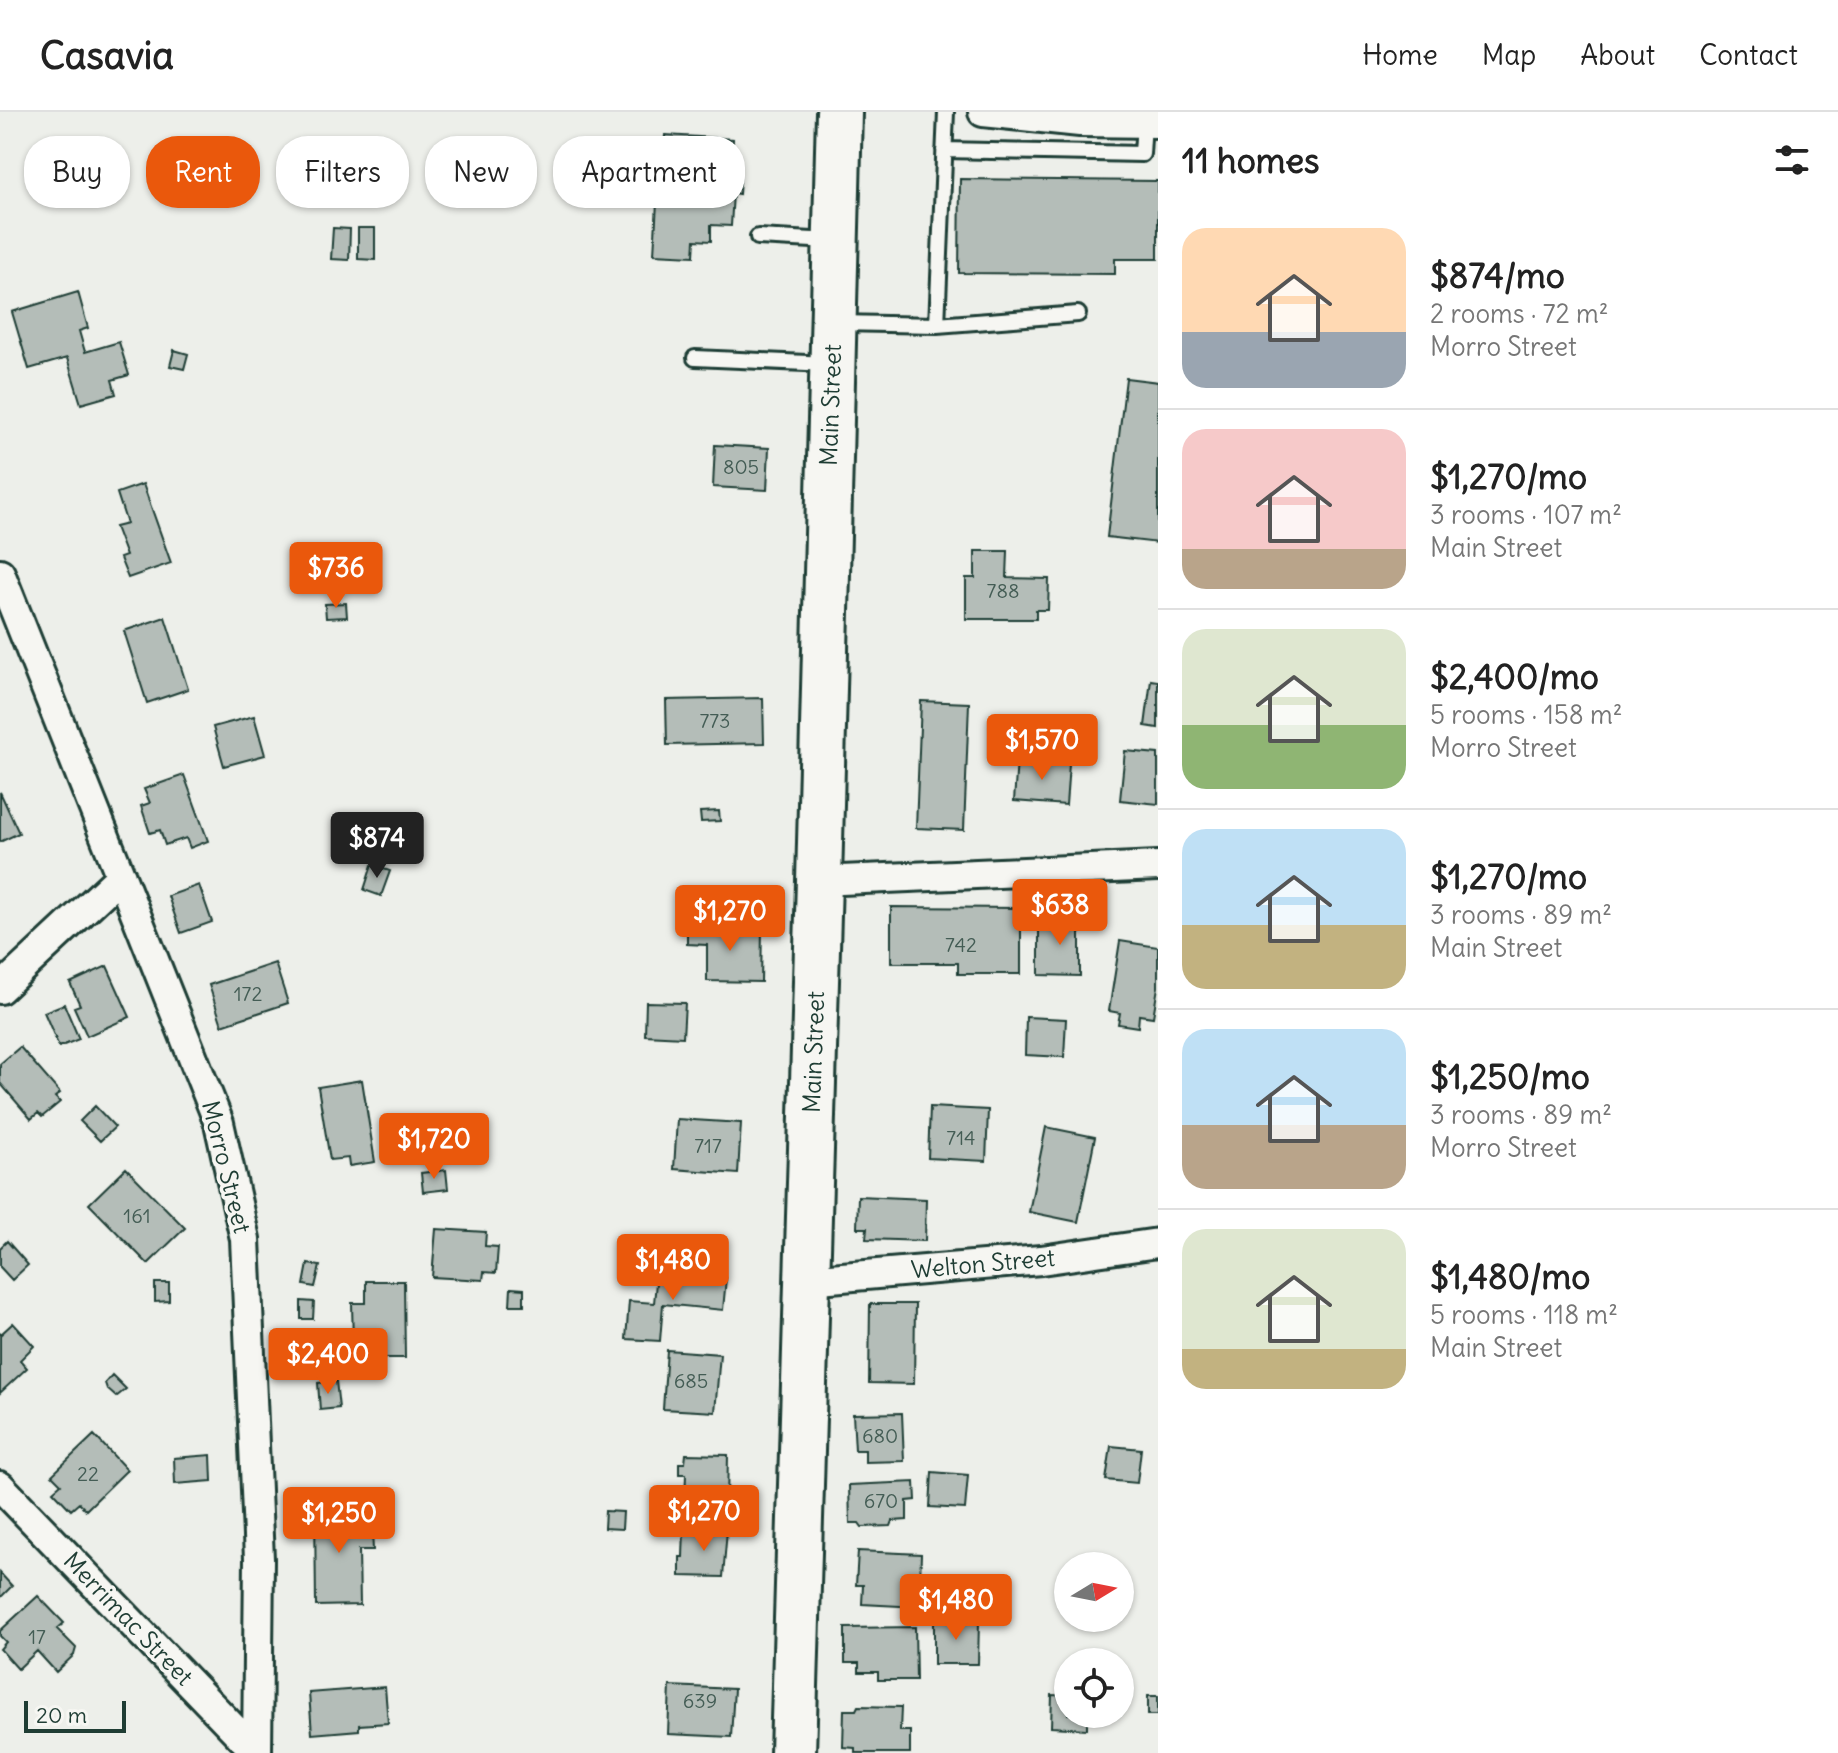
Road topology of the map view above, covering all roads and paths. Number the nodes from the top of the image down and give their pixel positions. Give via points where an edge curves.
1 (839, 112) edge
2 (946, 112) edge
3 (983, 112) edge
4 (1080, 117) edge
5 (1151, 123) edge
6 (944, 150) junction
7 (758, 237) dead end
8 (835, 241) junction
9 (1078, 314) dead end
10 (937, 325) junction
11 (833, 344) junction
12 (695, 358) dead end
13 (0, 573) edge
14 (1158, 866) edge
15 (121, 876) junction
16 (819, 881) junction
17 (0, 989) edge
18 (1158, 1243) edge
19 (807, 1280) junction
20 (0, 1486) edge
21 (257, 1753) edge
22 (793, 1753) edge

1 - 8 main road, Main Street
2 - 6 lane
3 - 4 street
4 - 5 street
5 - 6 lane via 1142,154
6 - 10 lane
7 - 8 lane
8 - 11 main road, Main Street
9 - 10 lane
10 - 11 lane
11 - 12 lane
11 - 16 main road, Main Street
13 - 15 street, Morro Street
14 - 16 street
15 - 17 street
15 - 21 street, Morro Street via 219,1123 245,1239 259,1559
16 - 19 main road, Main Street
18 - 19 street, Welton Street via 1041,1260
19 - 22 main road, Main Street
20 - 21 street, Merrimac Street

